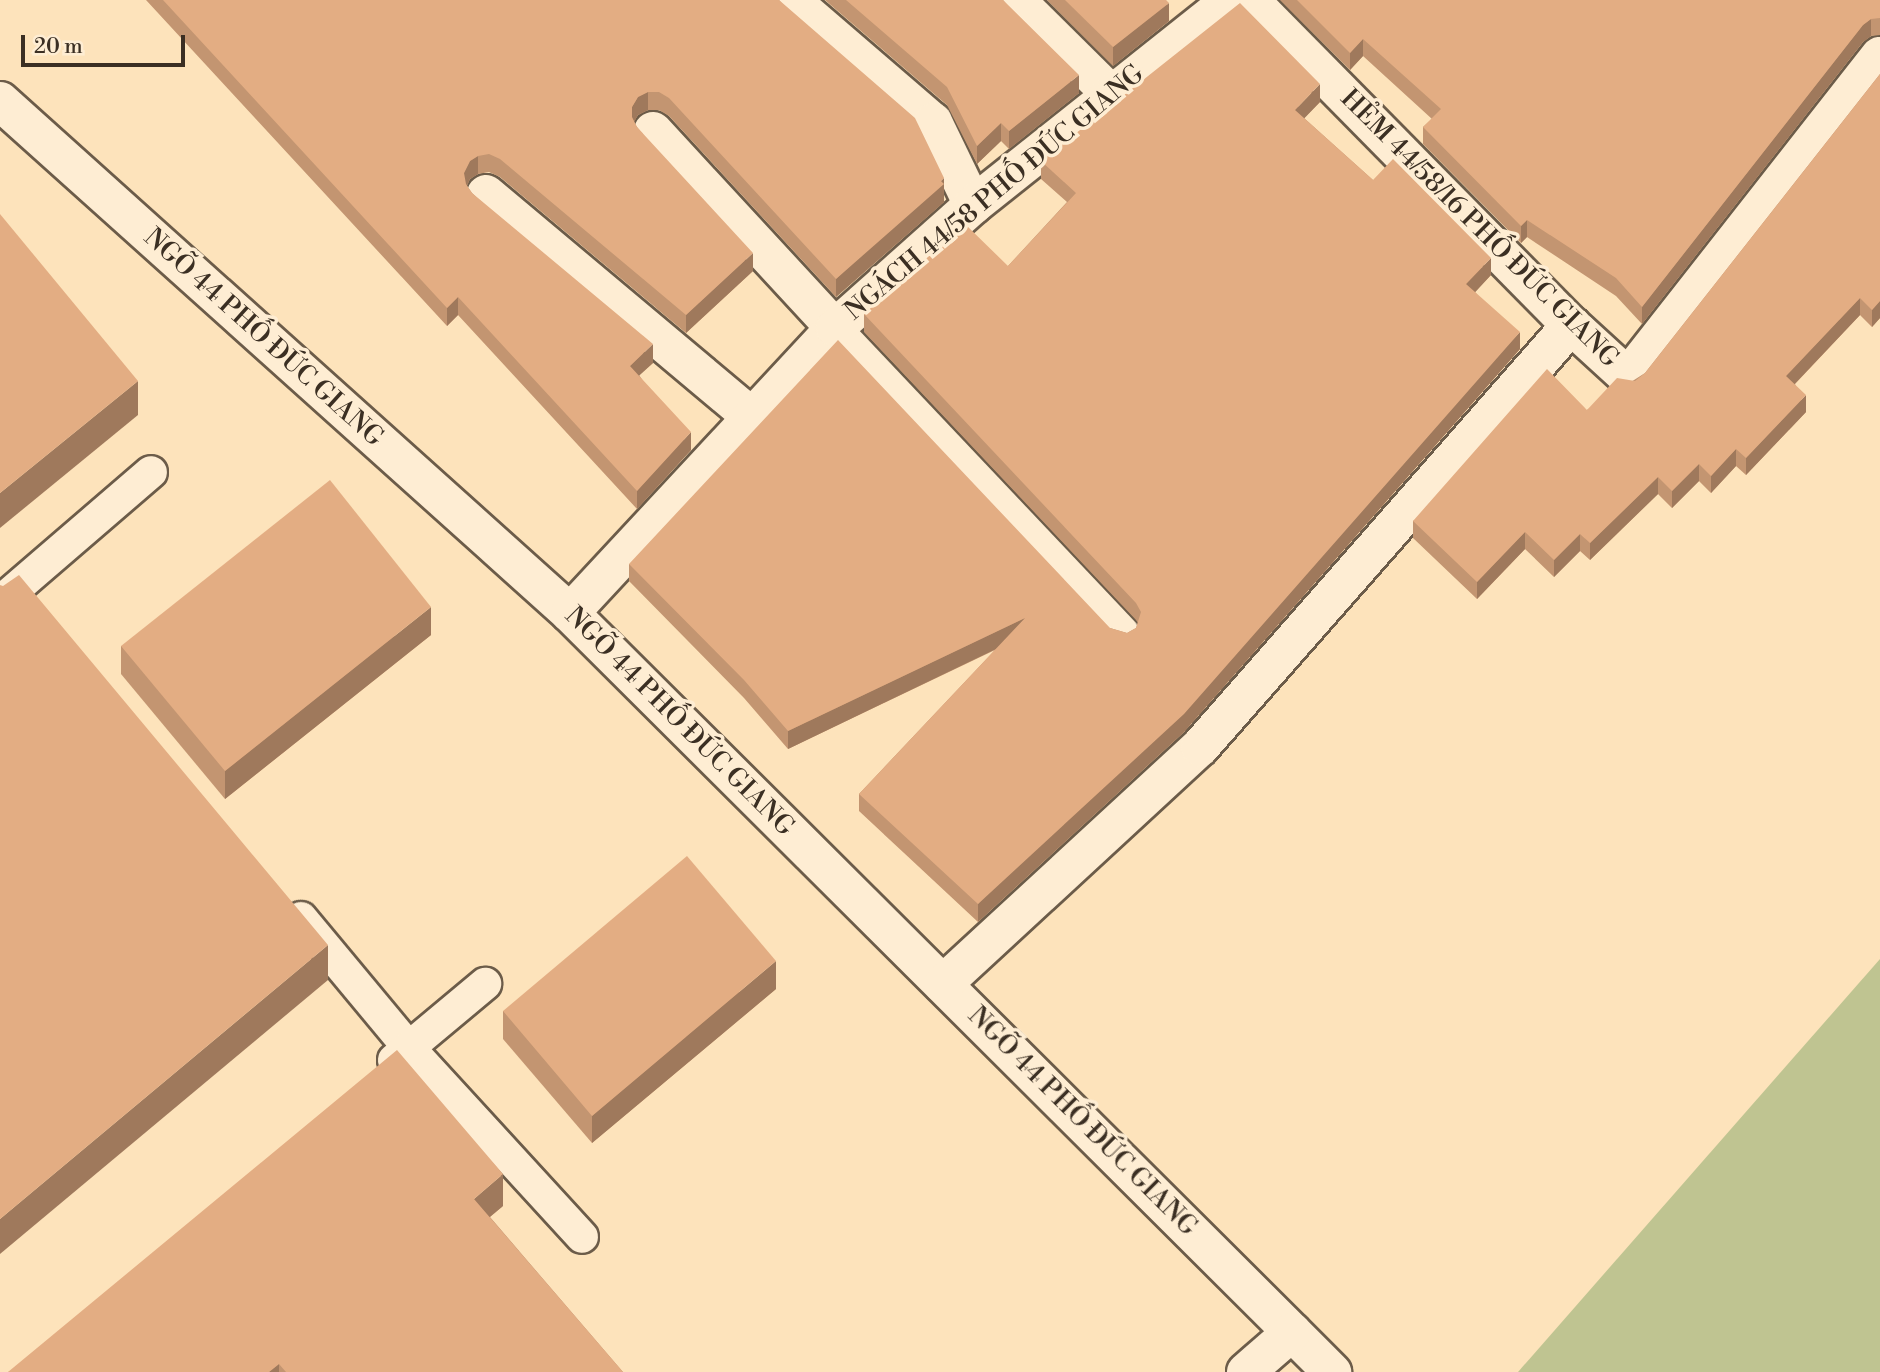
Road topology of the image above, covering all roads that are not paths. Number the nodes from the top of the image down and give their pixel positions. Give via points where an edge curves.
1 (791, 0) edge
2 (1016, 0) edge
3 (1231, 0) edge
4 (1250, 0) edge
5 (1880, 56) edge
6 (1110, 93) junction
7 (0, 101) edge
8 (653, 131) dead end
9 (486, 194) dead end
10 (973, 205) junction
11 (1571, 326) junction
12 (835, 328) junction
13 (752, 417) junction
14 (151, 472) dead end
15 (20, 597) edge
16 (570, 613) junction
17 (1123, 633) edge
18 (286, 900) edge
19 (485, 984) dead end
20 (943, 984) junction
21 (409, 1048) junction
22 (367, 1083) edge
23 (582, 1237) dead end
24 (1292, 1332) junction
25 (1246, 1372) edge
26 (1332, 1372) edge

1 - 10 street via 933,122
2 - 6 street
3 - 6 street, NGÁCH 44/58 PHỐ ĐỨC GIANG
4 - 11 street, HẺM 44/58/16 PHỐ ĐỨC GIANG
5 - 11 street, HẺM 44/58/16 PHỐ ĐỨC GIANG via 1628,377
6 - 10 street, NGÁCH 44/58 PHỐ ĐỨC GIANG
7 - 16 street, NGÕ 44 PHỐ ĐỨC GIANG
8 - 12 street
9 - 13 street
10 - 12 street, NGÁCH 44/58 PHỐ ĐỨC GIANG
11 - 20 street via 1200,747
12 - 13 street, NGÁCH 44/58 PHỐ ĐỨC GIANG
12 - 17 lane
13 - 16 street, NGÁCH 44/58 PHỐ ĐỨC GIANG
14 - 15 lane
16 - 20 street, NGÕ 44 PHỐ ĐỨC GIANG
18 - 21 lane
19 - 21 lane
20 - 24 street, NGÕ 44 PHỐ ĐỨC GIANG
21 - 22 lane
21 - 23 lane
24 - 25 street
24 - 26 street, NGÕ 44 PHỐ ĐỨC GIANG

